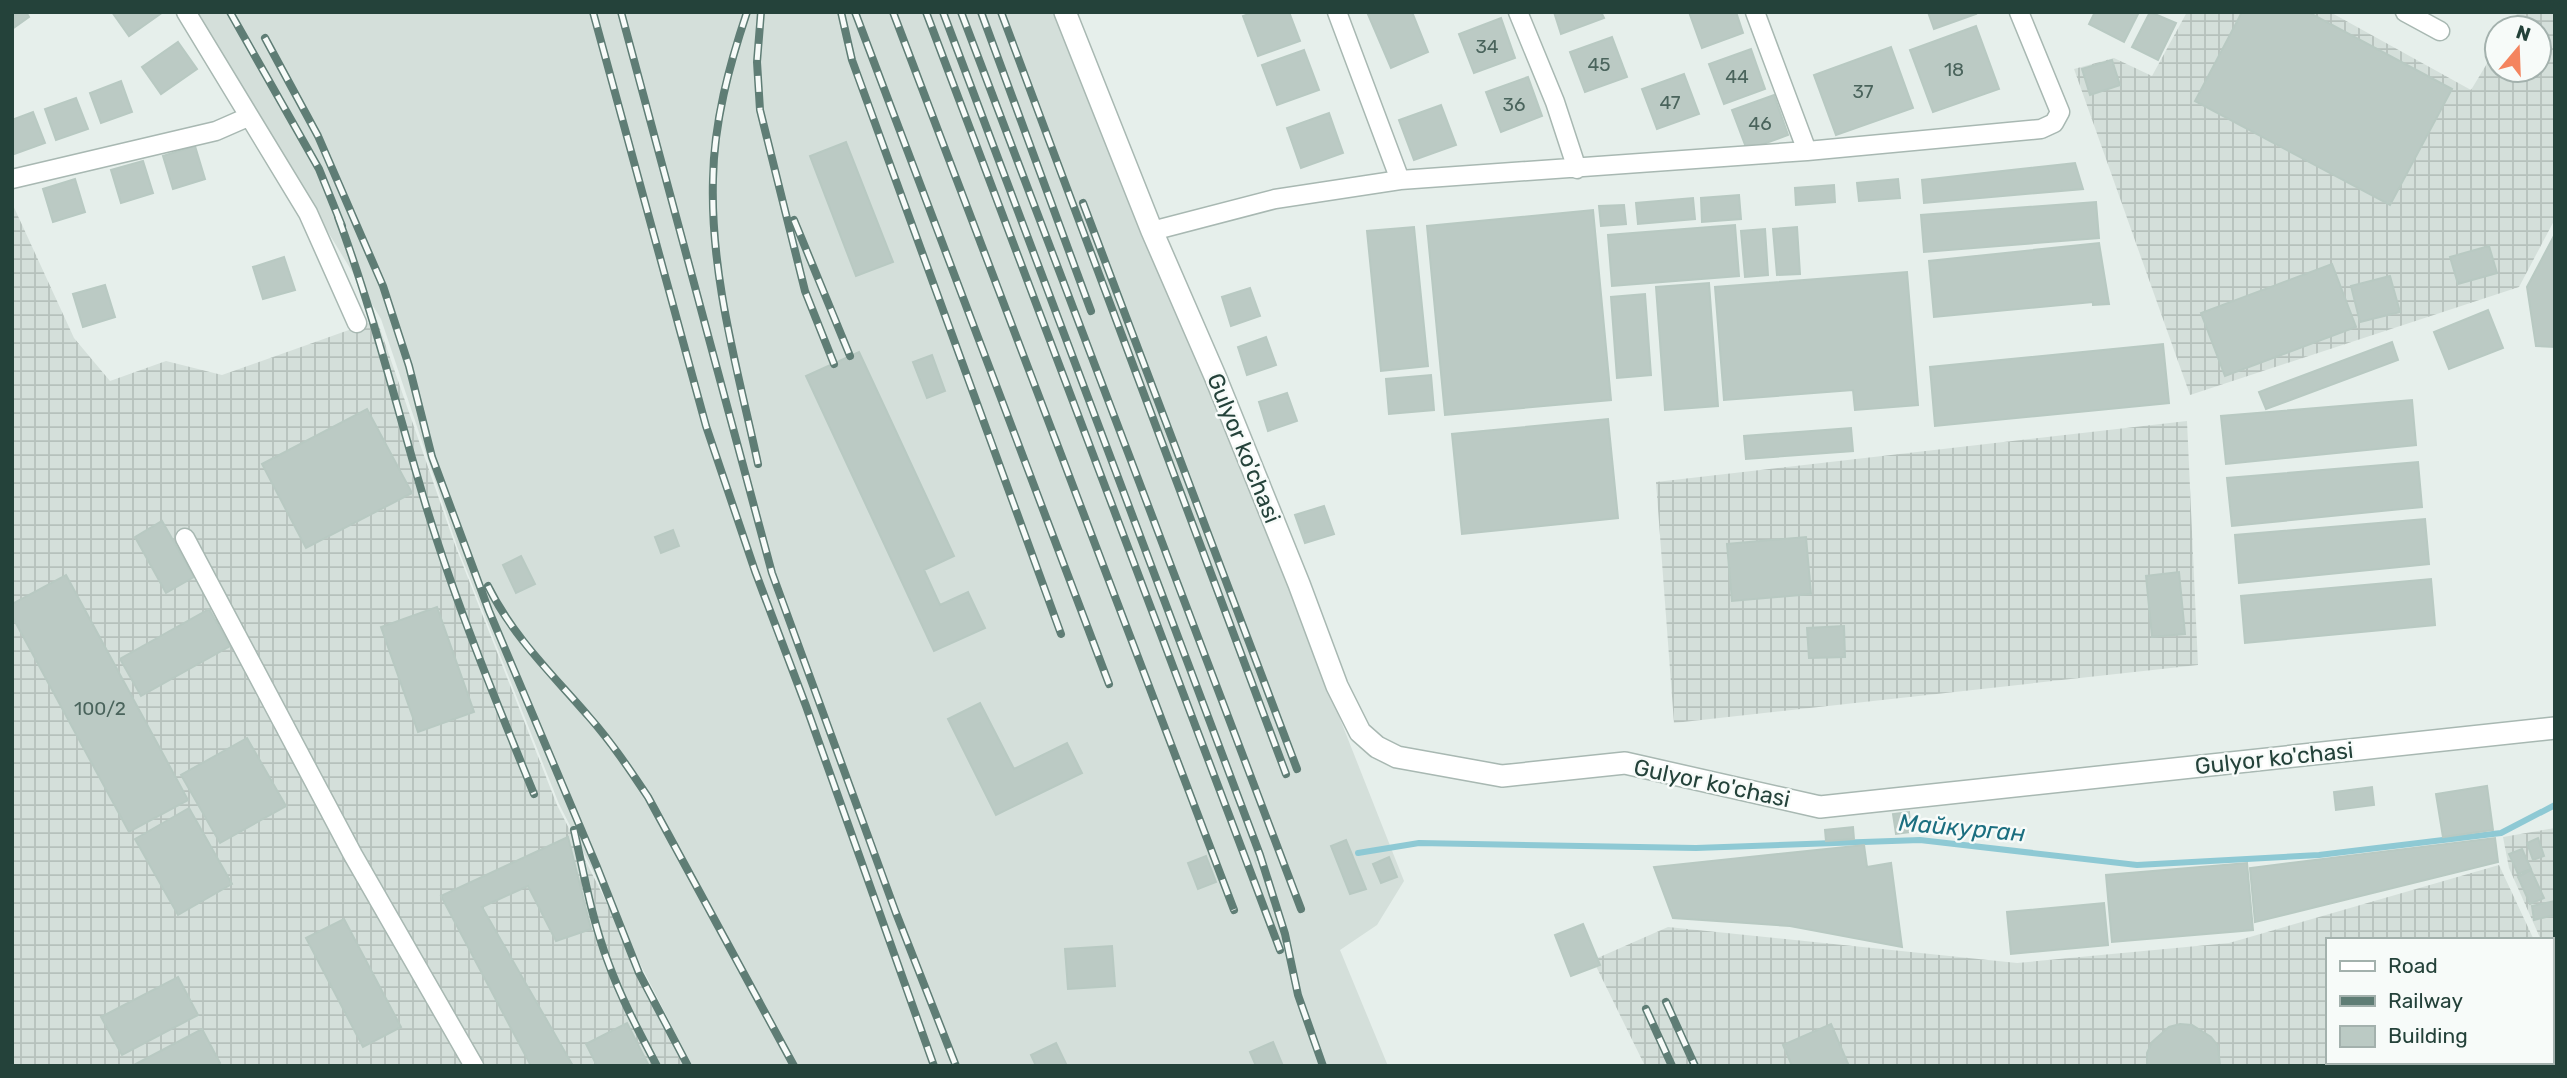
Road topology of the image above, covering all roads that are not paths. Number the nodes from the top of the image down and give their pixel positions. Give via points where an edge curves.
1 (186, 12) edge
2 (1065, 12) edge
3 (1337, 12) edge
4 (1518, 12) edge
5 (1755, 12) edge
6 (2019, 12) edge
7 (2405, 12) edge
8 (2440, 31) dead end
9 (248, 117) junction
10 (1807, 151) junction
11 (1577, 169) junction
12 (12, 179) edge
13 (1401, 180) junction
14 (1152, 230) junction
15 (357, 323) dead end
16 (185, 538) dead end
17 (2555, 728) edge
18 (474, 1066) edge

1 - 9 street
2 - 14 street, Gulyor ko'chasi
3 - 13 street
4 - 11 street
5 - 10 street
6 - 10 street via 2060,112 2054,123 2042,129
7 - 8 street
9 - 12 street via 216,131
9 - 15 street via 308,213
10 - 11 street
11 - 13 street
13 - 14 street via 1275,199
14 - 17 street, Gulyor ko'chasi via 1337,686 1360,732 1397,757 1502,776 1625,763 1820,807
16 - 18 street via 353,855

